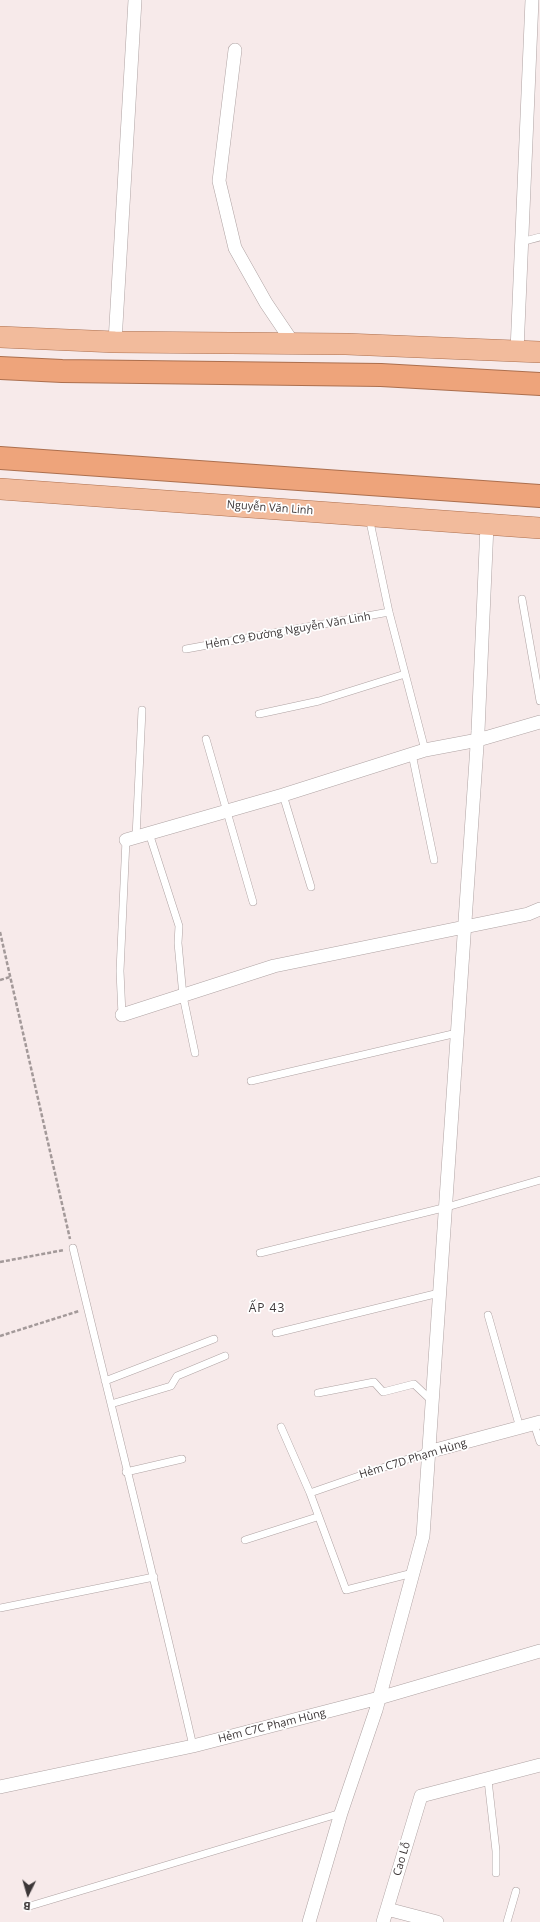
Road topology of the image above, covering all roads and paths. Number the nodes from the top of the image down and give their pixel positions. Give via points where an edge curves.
1 (134, 0) edge
2 (532, 0) edge
3 (235, 50) dead end
4 (540, 237) edge
5 (521, 242) junction
6 (0, 337) edge
7 (115, 342) junction
8 (293, 343) junction
9 (517, 351) junction
10 (540, 352) edge
11 (0, 368) edge
12 (540, 384) edge
13 (0, 458) edge
14 (0, 489) edge
15 (540, 496) edge
16 (369, 516) junction
17 (487, 525) junction
18 (540, 528) edge
19 (522, 599) dead end
20 (389, 612) junction
21 (186, 649) dead end
22 (405, 674) junction
23 (540, 701) edge
24 (142, 710) dead end
25 (259, 714) dead end
26 (540, 722) edge
27 (206, 738) dead end
28 (478, 740) junction
29 (425, 750) junction
30 (412, 754) junction
31 (283, 795) junction
32 (226, 810) junction
33 (149, 833) junction
34 (131, 839) junction
35 (434, 860) dead end
36 (311, 887) dead end
37 (253, 902) dead end
38 (540, 909) edge
39 (464, 927) junction
40 (0, 932) edge
41 (10, 976) junction
42 (0, 980) edge
43 (183, 996) junction
44 (122, 1015) joint
45 (457, 1033) junction
46 (195, 1053) dead end
47 (251, 1081) dead end
48 (540, 1180) edge
49 (447, 1207) junction
50 (72, 1248) junction
51 (260, 1253) dead end
52 (0, 1262) edge
53 (439, 1293) junction
54 (87, 1309) junction
55 (488, 1315) dead end
56 (276, 1333) dead end
57 (0, 1336) edge
58 (214, 1339) dead end
59 (225, 1356) dead end
60 (105, 1381) junction
61 (318, 1393) dead end
62 (432, 1401) junction
63 (111, 1404) junction
64 (537, 1423) edge
65 (280, 1427) dead end
66 (520, 1428) junction
67 (540, 1442) edge
68 (428, 1452) junction
69 (182, 1459) dead end
70 (126, 1472) junction
71 (310, 1493) junction
72 (318, 1517) junction
73 (245, 1540) dead end
74 (413, 1573) junction
75 (154, 1577) junction
76 (0, 1608) edge
77 (540, 1651) edge
78 (379, 1698) junction
79 (193, 1746) junction
80 (540, 1765) edge
81 (488, 1780) junction
82 (0, 1787) edge
83 (341, 1813) junction
84 (496, 1873) dead end
85 (516, 1891) dead end
86 (30, 1906) dead end
87 (387, 1909) junction
88 (309, 1922) edge
89 (383, 1922) edge
90 (437, 1922) edge
91 (508, 1922) edge

1 - 7 street
2 - 5 street
3 - 8 street via 218,180 235,248 266,303
4 - 5 lane
5 - 9 street
6 - 7 main road
7 - 8 main road
8 - 9 main road
9 - 10 main road
11 - 12 highway via 381,375
13 - 15 highway
14 - 16 main road, Nguyễn Văn Linh
16 - 17 main road, Nguyễn Văn Linh
16 - 20 lane
17 - 18 main road, Nguyễn Văn Linh
17 - 28 street
19 - 23 lane
20 - 21 lane, Hẻm C9 Đường Nguyễn Văn Linh
20 - 22 lane
22 - 25 lane via 319,701
22 - 29 lane
24 - 34 lane
26 - 28 street
27 - 32 lane
28 - 29 street
28 - 39 street
29 - 30 street
30 - 31 street
30 - 35 lane
31 - 32 street
31 - 36 lane
32 - 33 street
32 - 37 lane
33 - 34 street
33 - 43 lane via 179,926
34 - 44 lane via 120,971
38 - 39 street via 528,914
39 - 43 street via 274,966
39 - 45 street
40 - 41 path
41 - 42 path
41 - 50 path
43 - 44 street
43 - 46 lane
45 - 47 lane
45 - 49 street
48 - 49 lane
49 - 51 lane
49 - 53 street
50 - 52 path
50 - 54 lane
53 - 56 lane
53 - 62 street
54 - 57 path
54 - 60 lane
55 - 66 lane
58 - 60 lane
59 - 63 lane via 177,1376 171,1386
60 - 63 lane
61 - 62 lane via 374,1382 383,1392 414,1384
62 - 68 street
63 - 70 lane
64 - 66 street, Hẻm C7D Phạm Hùng
64 - 67 lane
65 - 71 lane
66 - 68 street, Hẻm C7D Phạm Hùng
68 - 71 lane, Hẻm C7D Phạm Hùng
68 - 74 street via 423,1536
69 - 70 lane
70 - 75 lane
71 - 72 lane
72 - 73 lane
72 - 74 lane via 346,1590
74 - 78 street
75 - 76 lane
75 - 79 lane
77 - 78 street, Hẻm C7C Phạm Hùng
78 - 79 street, Hẻm C7C Phạm Hùng
78 - 83 street
79 - 82 street, Hẻm C7C Phạm Hùng
80 - 81 street
81 - 84 lane
81 - 87 street, Cao Lỗ via 421,1796
83 - 86 lane
83 - 88 street
85 - 91 lane
87 - 89 street, Cao Lỗ
87 - 90 street

